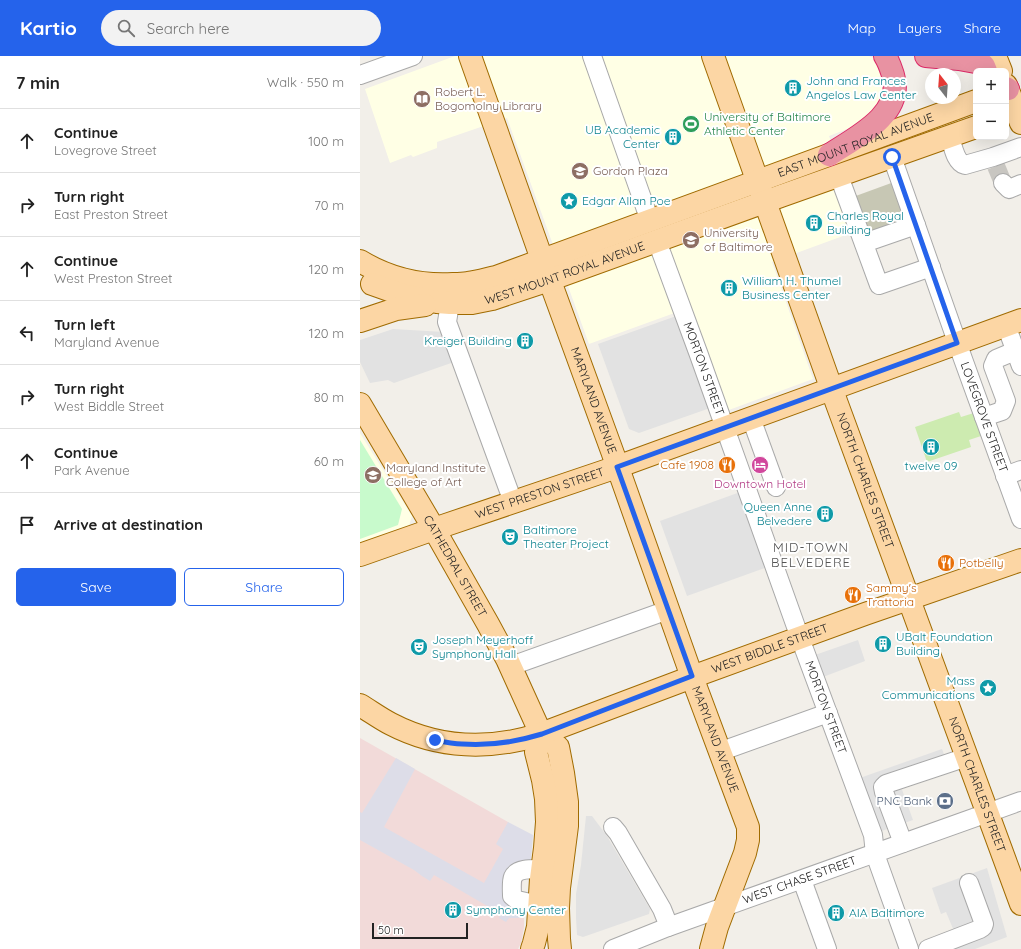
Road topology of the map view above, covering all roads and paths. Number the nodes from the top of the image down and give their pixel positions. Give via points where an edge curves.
1 (413, 56) edge
2 (470, 56) edge
3 (592, 56) edge
4 (712, 56) edge
5 (885, 56) edge
6 (926, 56) edge
7 (995, 56) edge
8 (985, 68) edge
9 (1000, 68) edge
10 (360, 75) edge
11 (1009, 89) edge
12 (973, 102) edge
13 (1016, 116) edge
14 (973, 128) edge
15 (950, 137) junction
16 (1021, 147) edge
17 (829, 155) junction
18 (892, 157) junction
19 (839, 176) junction
20 (758, 181) junction
21 (1003, 183) dead end
22 (1021, 184) edge
23 (765, 202) junction
24 (650, 220) junction
25 (916, 225) junction
26 (657, 241) junction
27 (864, 243) junction
28 (360, 261) edge
29 (931, 267) junction
30 (546, 270) junction
31 (360, 278) edge
32 (450, 303) junction
33 (360, 321) edge
34 (1013, 323) edge
35 (957, 343) junction
36 (1018, 359) edge
37 (832, 389) junction
38 (360, 404) edge
39 (984, 417) junction
40 (751, 418) junction
41 (725, 428) junction
42 (617, 467) junction
43 (1013, 473) edge
44 (776, 486) dead end
45 (513, 502) junction
46 (1021, 519) edge
47 (434, 529) junction
48 (360, 555) edge
49 (1021, 560) edge
50 (909, 599) junction
51 (668, 610) junction
52 (800, 638) junction
53 (511, 666) junction
54 (692, 676) junction
55 (360, 705) edge
56 (828, 713) junction
57 (542, 734) junction
58 (720, 752) junction
59 (967, 757) junction
60 (1021, 801) edge
61 (988, 813) junction
62 (613, 827) dead end
63 (903, 843) junction
64 (875, 854) junction
65 (542, 869) junction
66 (802, 880) junction
67 (969, 883) dead end
68 (1021, 904) edge
69 (539, 905) junction
70 (725, 907) junction
71 (668, 927) junction
72 (532, 949) edge
73 (560, 949) edge
74 (613, 949) edge
75 (711, 949) edge
76 (827, 949) edge
77 (909, 949) edge
78 (928, 949) edge

1 - 10 street
2 - 30 main road, MARYLAND AVENUE
3 - 24 street
4 - 20 main road, NORTH CHARLES STREET
5 - 17 highway via 896,87 890,106 880,120 869,129
6 - 8 highway via 981,63
7 - 9 main road
11 - 13 main road
12 - 17 main road, EAST MOUNT ROYAL AVENUE
14 - 15 main road, EAST MOUNT ROYAL AVENUE
15 - 16 street via 958,160 965,165 995,161
15 - 18 main road, EAST MOUNT ROYAL AVENUE
17 - 20 main road, EAST MOUNT ROYAL AVENUE
18 - 19 main road, EAST MOUNT ROYAL AVENUE
18 - 25 street, LOVEGROVE STREET
19 - 23 main road, EAST MOUNT ROYAL AVENUE
19 - 27 street
20 - 23 main road, NORTH CHARLES STREET
20 - 24 main road, WEST MOUNT ROYAL AVENUE
21 - 22 street via 1009,189
23 - 26 main road, WEST MOUNT ROYAL AVENUE
23 - 37 main road, NORTH CHARLES STREET
24 - 30 main road, WEST MOUNT ROYAL AVENUE
25 - 27 street
25 - 29 street, LOVEGROVE STREET
26 - 30 main road, WEST MOUNT ROYAL AVENUE
26 - 41 street, MORTON STREET
27 - 29 street via 879,285
28 - 30 main road, WEST MOUNT ROYAL AVENUE via 391,276 429,284 467,284
29 - 35 street, LOVEGROVE STREET
30 - 32 main road, WEST MOUNT ROYAL AVENUE via 492,299 472,304
30 - 42 main road, MARYLAND AVENUE
31 - 32 main road, WEST MOUNT ROYAL AVENUE via 404,295
32 - 33 main road via 396,309
32 - 45 street via 447,322
34 - 35 main road, WEST PRESTON STREET
34 - 36 street
35 - 37 main road, WEST PRESTON STREET
35 - 39 street, LOVEGROVE STREET
36 - 39 street via 996,359 993,366 1006,401 1002,411
37 - 40 main road, WEST PRESTON STREET
37 - 50 main road, NORTH CHARLES STREET
38 - 47 main road, CATHEDRAL STREET
39 - 43 street, LOVEGROVE STREET
40 - 41 main road, WEST PRESTON STREET
40 - 44 street
41 - 42 main road, WEST PRESTON STREET
41 - 52 street, MORTON STREET
42 - 45 main road, WEST PRESTON STREET
42 - 51 main road, MARYLAND AVENUE
43 - 46 street, LOVEGROVE STREET
45 - 47 main road, WEST PRESTON STREET
47 - 48 main road, WEST PRESTON STREET
47 - 53 main road, CATHEDRAL STREET
49 - 50 main road, WEST BIDDLE STREET
50 - 52 main road, WEST BIDDLE STREET
50 - 59 main road, NORTH CHARLES STREET
51 - 53 street
51 - 54 main road, MARYLAND AVENUE
52 - 54 main road, WEST BIDDLE STREET
52 - 56 street, MORTON STREET
53 - 57 main road, CATHEDRAL STREET
54 - 57 main road, WEST BIDDLE STREET
54 - 58 main road, MARYLAND AVENUE
55 - 57 main road, WEST BIDDLE STREET via 391,724 435,740 485,745
56 - 58 street
56 - 64 street, MORTON STREET via 873,835
57 - 65 main road via 536,752 546,799 547,822
57 - 73 main road via 558,747 566,791 567,826 558,908
58 - 70 main road, MARYLAND AVENUE via 748,827 745,853
59 - 61 main road, NORTH CHARLES STREET
59 - 63 street via 886,784 884,792
60 - 61 street, WEST CHASE STREET
61 - 63 street, WEST CHASE STREET
61 - 68 main road, NORTH CHARLES STREET
62 - 71 street via 662,909
63 - 64 street, WEST CHASE STREET
64 - 66 street, WEST CHASE STREET
64 - 77 street, MORTON STREET
65 - 69 main road
65 - 69 street via 517,872 512,878 512,896 517,900
66 - 70 street, WEST CHASE STREET
66 - 76 street
67 - 78 street via 983,926
69 - 72 main road via 538,927
70 - 71 street, WEST CHASE STREET
70 - 75 main road, MARYLAND AVENUE
71 - 74 street, WEST CHASE STREET

